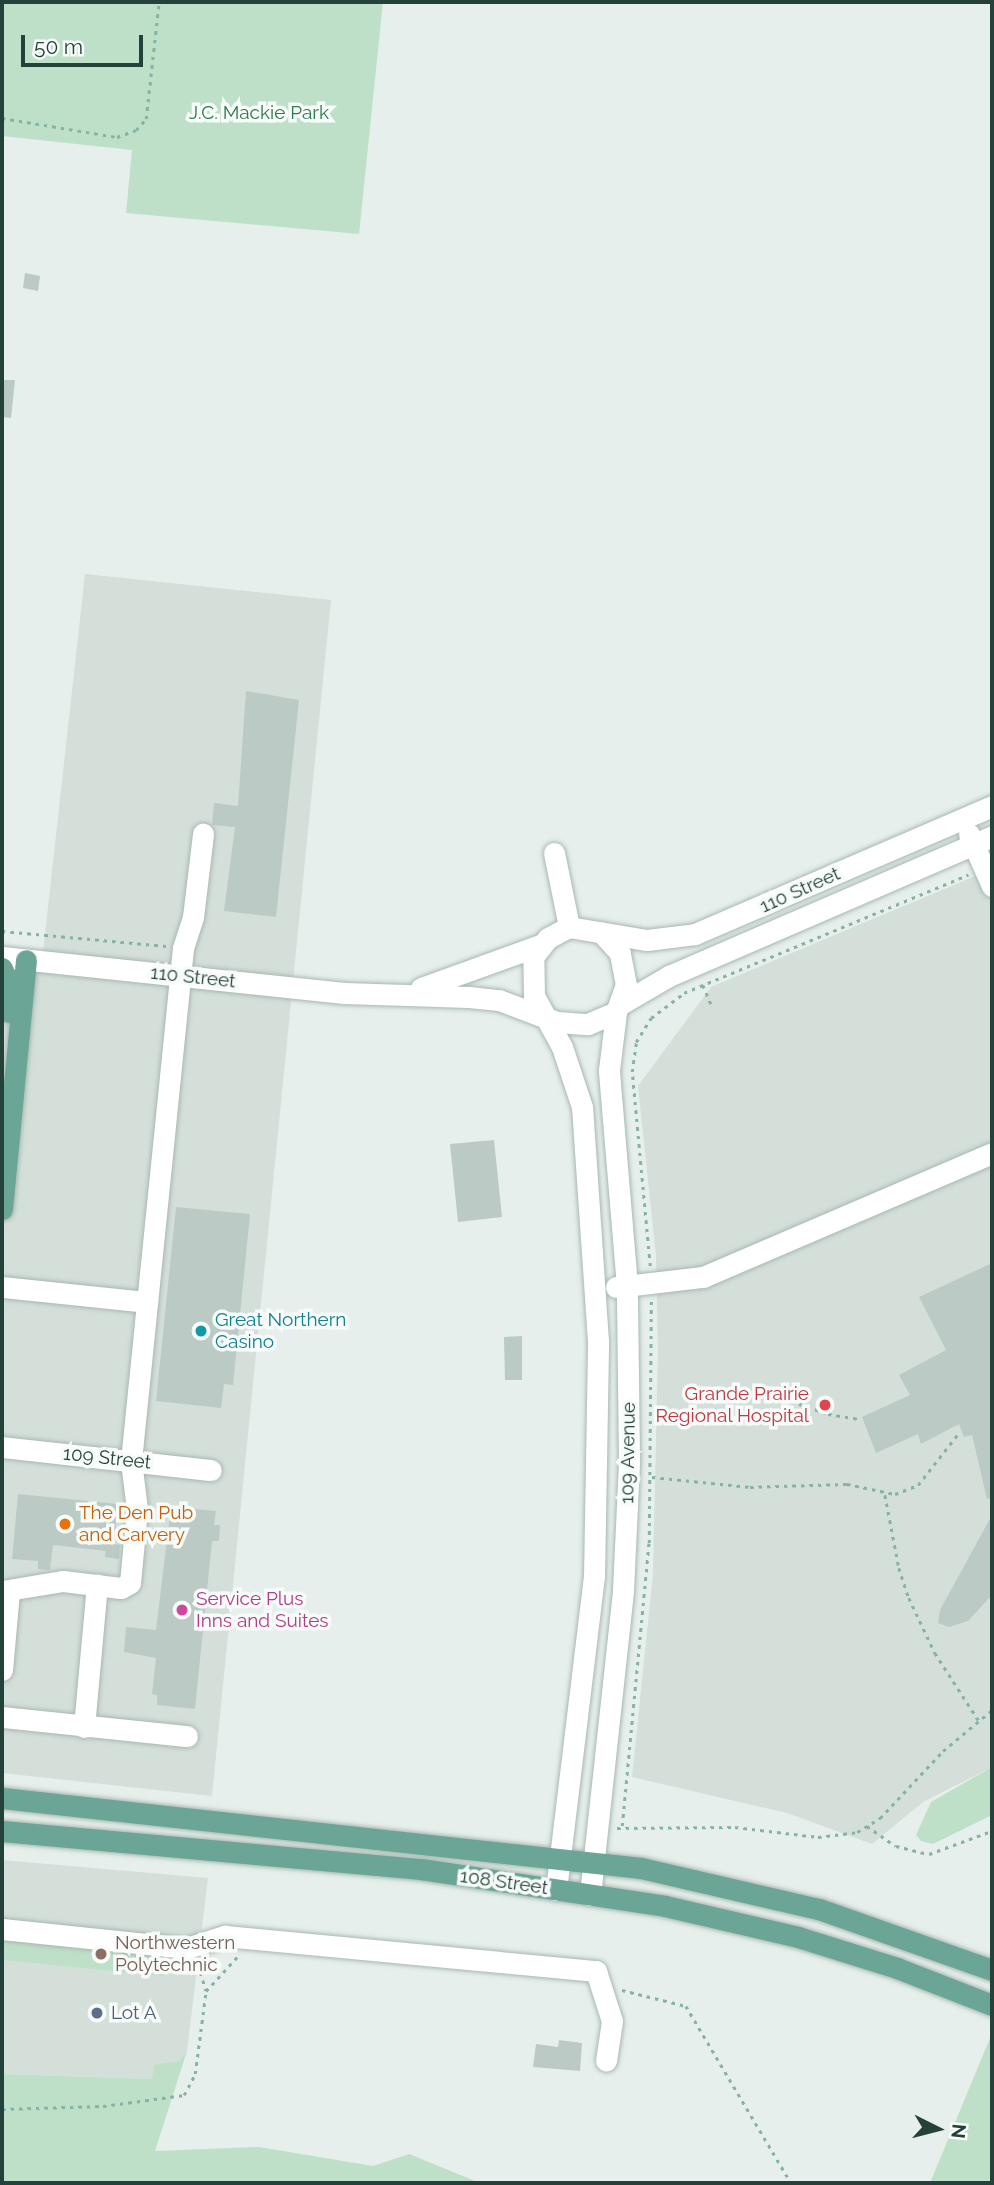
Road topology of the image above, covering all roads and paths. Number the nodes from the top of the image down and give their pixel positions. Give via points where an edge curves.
1 (159, 2) edge
2 (2, 118) edge
3 (991, 809) edge
4 (962, 819) junction
5 (203, 834) dead end
6 (983, 840) edge
7 (554, 853) dead end
8 (992, 886) edge
9 (569, 927) junction
10 (2, 931) edge
11 (601, 932) junction
12 (540, 946) junction
13 (183, 948) junction
14 (2, 957) edge
15 (26, 960) junction
16 (2, 968) edge
17 (180, 975) junction
18 (703, 985) dead end
19 (385, 995) junction
20 (619, 1008) junction
21 (713, 1008) dead end
22 (547, 1018) junction
23 (2, 1091) edge
24 (992, 1153) edge
25 (2, 1209) edge
26 (627, 1286) junction
27 (2, 1287) edge
28 (596, 1288) junction
29 (147, 1302) junction
30 (775, 1395) dead end
31 (861, 1419) dead end
32 (958, 1434) dead end
33 (2, 1447) edge
34 (131, 1461) junction
35 (211, 1470) dead end
36 (652, 1477) dead end
37 (886, 1495) junction
38 (97, 1586) junction
39 (5, 1591) edge
40 (2, 1670) edge
41 (992, 1710) edge
42 (2, 1717) edge
43 (979, 1721) junction
44 (84, 1727) junction
45 (187, 1736) dead end
46 (2, 1798) edge
47 (867, 1826) junction
48 (615, 1829) dead end
49 (2, 1831) edge
50 (992, 1831) edge
51 (560, 1858) junction
52 (595, 1861) junction
53 (556, 1889) junction
54 (590, 1895) junction
55 (2, 1929) edge
56 (193, 1946) junction
57 (243, 1952) dead end
58 (992, 1970) edge
59 (601, 1986) junction
60 (206, 1991) junction
61 (992, 2005) edge
62 (606, 2062) dead end
63 (2, 2109) edge
64 (791, 2183) edge

1 - 2 path via 146,119 136,130 117,137
3 - 4 street, 110 Street
4 - 6 street
4 - 11 street, 110 Street via 695,934 647,940
5 - 13 street via 193,917
6 - 8 street
6 - 20 street, 110 Street via 677,973
7 - 9 street
9 - 11 street
9 - 12 street
10 - 13 path
11 - 20 street via 620,953 626,969
12 - 19 street, 110 Street via 448,981
12 - 22 street via 533,957 530,984
13 - 17 street
14 - 15 street, 110 Street
15 - 17 street, 110 Street
15 - 25 main road
16 - 23 main road via 10,998
17 - 19 street, 110 Street
17 - 29 street
18 - 21 path
19 - 22 street, 110 Street via 499,1000
20 - 22 street via 588,1024
20 - 26 street, 109 Avenue via 609,1079
22 - 28 street, 109 Avenue via 582,1107
24 - 26 street via 703,1277
26 - 28 street
26 - 52 street, 109 Avenue via 627,1525
27 - 29 street
28 - 51 street, 109 Avenue via 598,1509
29 - 34 street
30 - 31 path via 828,1414
32 - 37 path via 918,1485
33 - 34 street, 109 Street
34 - 35 street, 109 Street
34 - 38 street via 137,1509 130,1583 121,1588
36 - 37 path via 750,1487 847,1484
37 - 43 path via 909,1598 935,1653
38 - 39 street via 63,1581
38 - 44 street
39 - 40 street
41 - 43 path
42 - 44 street
43 - 47 path
44 - 45 street
46 - 51 main road, 108 Street
47 - 48 path via 831,1837 723,1826
47 - 50 path via 896,1846 929,1854
49 - 53 main road, 108 Street via 421,1869
51 - 52 main road, 108 Street
51 - 53 street, 109 Avenue
52 - 54 street, 109 Avenue
52 - 58 main road, 108 Street via 768,1894
53 - 54 main road, 108 Street
54 - 61 main road, 108 Street via 686,1910 798,1937
55 - 56 street
56 - 59 street via 225,1936 527,1963 596,1970
56 - 60 path
57 - 60 path
59 - 62 street via 612,2021
59 - 64 path via 659,1996 686,2006
60 - 63 path via 195,2074 184,2095 103,2106

